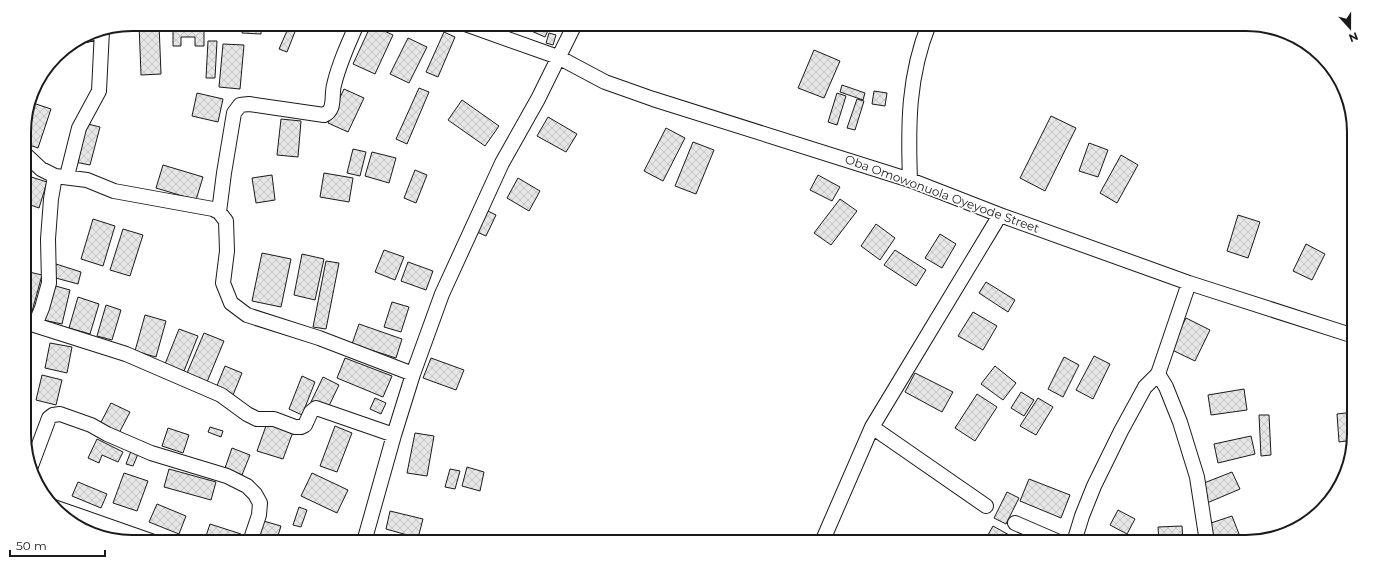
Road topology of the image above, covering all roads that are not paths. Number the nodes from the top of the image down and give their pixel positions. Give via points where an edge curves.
1 (354, 31) edge
2 (485, 31) edge
3 (571, 31) edge
4 (927, 31) edge
5 (102, 35) edge
6 (558, 57) junction
7 (31, 160) edge
8 (61, 176) junction
9 (910, 180) junction
10 (220, 212) junction
11 (1000, 214) junction
12 (1189, 283) junction
13 (31, 322) edge
14 (31, 324) edge
15 (1347, 334) edge
16 (413, 374) junction
17 (1158, 374) junction
18 (872, 427) junction
19 (394, 435) junction
20 (34, 458) edge
21 (986, 506) dead end
22 (73, 516) edge
23 (1015, 523) dead end
24 (108, 532) edge
25 (252, 535) edge
26 (366, 535) edge
27 (825, 535) edge
28 (1043, 535) edge
29 (1076, 535) edge
30 (1206, 535) edge

1 - 10 street via 342,57 329,113 324,115 250,104 240,105 234,113
2 - 6 street, Oba Omowonuola Oyeyode Street
3 - 6 street
4 - 9 street via 913,79 908,132
5 - 8 street via 99,91 79,128
6 - 9 street, Oba Omowonuola Oyeyode Street via 605,82 653,99
6 - 16 street via 502,163 442,294
7 - 8 street via 41,169
8 - 10 street via 87,180 114,191
8 - 13 street via 51,199 48,283
9 - 11 street, Oba Omowonuola Oyeyode Street
10 - 16 street via 226,221 227,251 223,283 231,303 247,315 319,338
11 - 12 street, Oba Omowonuola Oyeyode Street
11 - 18 street
12 - 15 street, Oba Omowonuola Oyeyode Street
12 - 17 street
14 - 19 street via 126,354 221,395 257,419 274,419 301,427 316,408
16 - 19 street
17 - 29 street via 1145,387 1121,431 1094,486
17 - 30 street via 1166,386 1180,422 1197,477
18 - 21 street
18 - 27 street
19 - 26 street
20 - 25 street via 49,418 60,414 151,453 227,476 247,486 260,503
22 - 24 street
23 - 28 street

